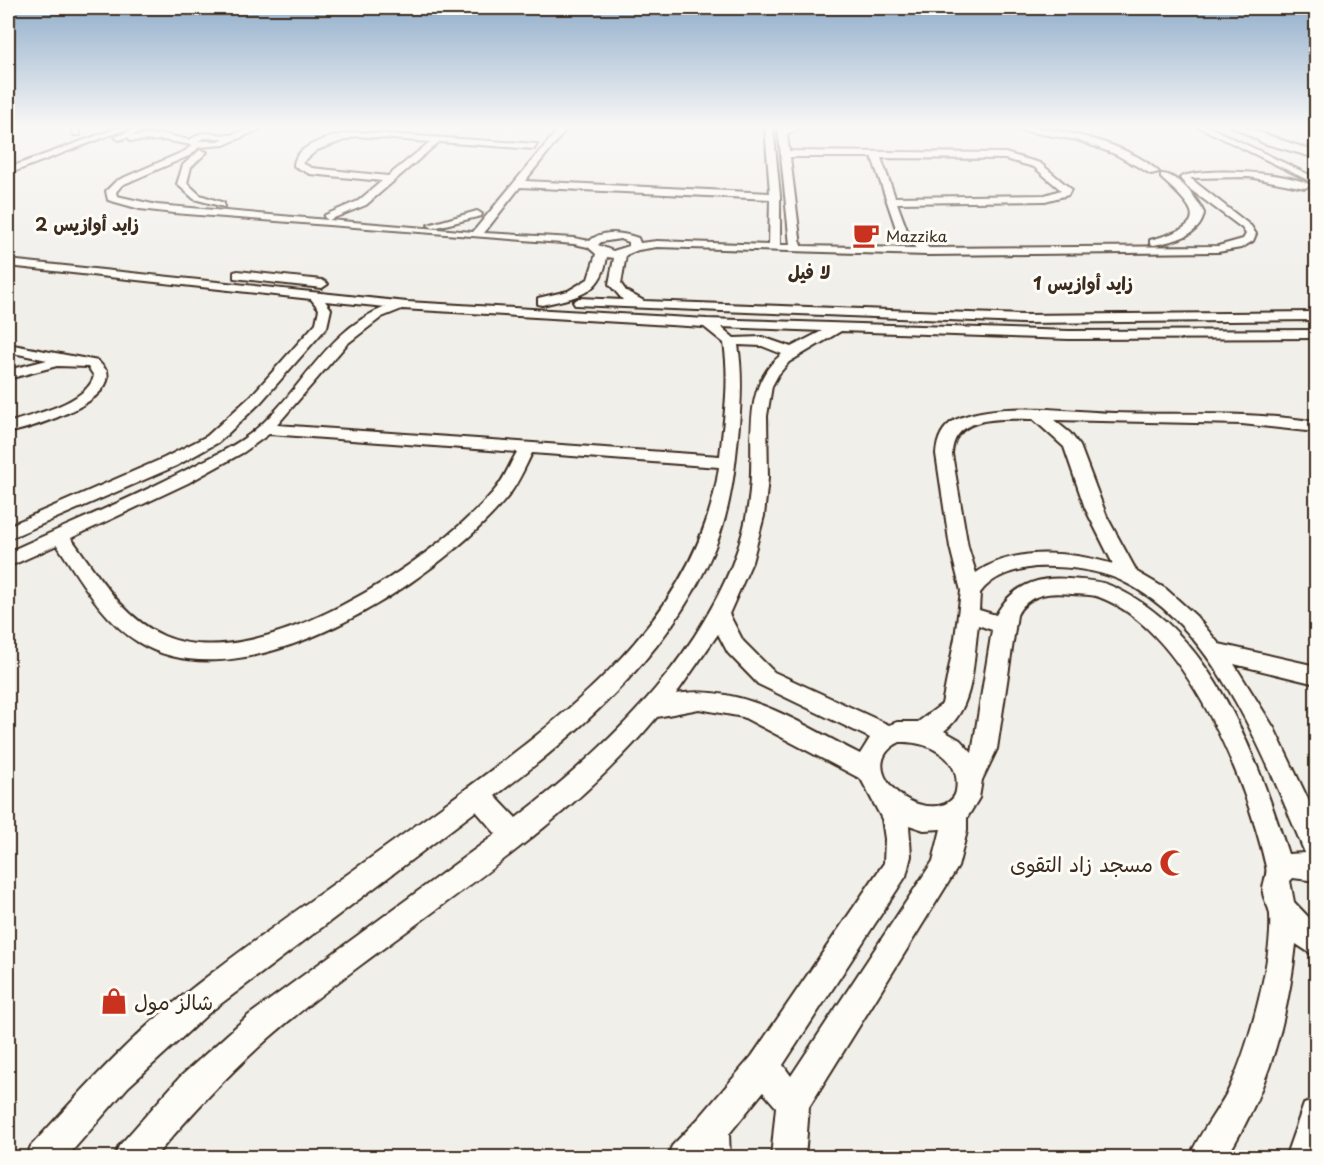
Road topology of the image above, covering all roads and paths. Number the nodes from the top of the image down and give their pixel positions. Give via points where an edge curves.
1 (125, 180) edge
2 (183, 180) edge
3 (389, 180) edge
4 (521, 180) edge
5 (774, 180) edge
6 (789, 180) edge
7 (884, 180) edge
8 (1056, 180) edge
9 (1175, 180) edge
10 (1193, 180) edge
11 (1287, 180) edge
12 (518, 184) junction
13 (1317, 189) edge
14 (775, 195) junction
15 (197, 197) junction
16 (891, 200) junction
17 (362, 203) junction
18 (173, 208) junction
19 (493, 214) junction
20 (1208, 216) junction
21 (329, 217) junction
22 (1234, 218) junction
23 (370, 220) junction
24 (345, 222) junction
25 (431, 225) junction
26 (774, 226) junction
27 (463, 231) junction
28 (519, 231) junction
29 (902, 231) junction
30 (479, 232) junction
31 (605, 237) junction
32 (628, 237) junction
33 (1174, 237) junction
34 (740, 241) junction
35 (774, 245) junction
36 (796, 246) junction
37 (635, 248) junction
38 (597, 249) junction
39 (900, 249) junction
40 (924, 249) junction
41 (1197, 249) junction
42 (8, 252) edge
43 (22, 254) junction
44 (621, 254) junction
45 (8, 262) edge
46 (302, 282) junction
47 (287, 294) junction
48 (316, 297) junction
49 (542, 301) junction
50 (645, 304) junction
51 (407, 306) junction
52 (1317, 316) edge
53 (939, 317) junction
54 (707, 323) junction
55 (839, 328) junction
56 (946, 332) junction
57 (1317, 334) edge
58 (731, 342) junction
59 (8, 348) edge
60 (791, 353) junction
61 (71, 360) junction
62 (8, 375) edge
63 (1039, 417) junction
64 (1317, 427) edge
65 (8, 428) edge
66 (266, 429) junction
67 (527, 448) junction
68 (727, 462) junction
69 (8, 533) edge
70 (60, 536) junction
71 (8, 560) edge
72 (1130, 577) junction
73 (971, 592) junction
74 (1160, 597) junction
75 (1142, 610) junction
76 (717, 613) junction
77 (969, 615) junction
78 (1003, 625) junction
79 (1215, 651) junction
80 (1317, 675) edge
81 (651, 708) junction
82 (921, 732) junction
83 (888, 735) junction
84 (871, 772) junction
85 (970, 777) junction
86 (479, 796) junction
87 (888, 801) junction
88 (954, 813) junction
89 (514, 835) junction
90 (1317, 848) edge
91 (1317, 868) edge
92 (1280, 870) junction
93 (1284, 913) junction
94 (1317, 943) edge
95 (763, 1067) junction
96 (794, 1102) junction
97 (1317, 1116) edge
98 (713, 1143) edge
99 (43, 1158) edge
100 (131, 1158) edge
101 (684, 1158) edge
102 (788, 1158) edge
103 (1206, 1158) edge
104 (1302, 1158) edge

1 - 18 street via 111,191 112,198
2 - 15 street
3 - 17 street
4 - 12 street
5 - 14 street
6 - 36 street
7 - 16 street
8 - 16 street via 1066,189 1065,193 1045,198
9 - 20 street
10 - 22 street
11 - 13 street
12 - 14 street
12 - 19 street
14 - 26 street
15 - 18 street
15 - 21 street via 232,208
16 - 29 street
17 - 21 street
17 - 23 street via 362,213
18 - 24 street
19 - 28 street via 501,224
19 - 30 street
20 - 22 street
20 - 33 street
21 - 24 street
22 - 41 street via 1251,234 1248,241 1237,246
23 - 24 street
23 - 25 street
24 - 27 street
25 - 27 street
25 - 27 street via 480,210
26 - 34 street
26 - 35 street
27 - 30 street
28 - 30 street
28 - 31 street
29 - 39 street via 897,241
29 - 40 street
30 - 38 street via 574,241
31 - 32 street
31 - 38 street via 598,239
32 - 34 street
32 - 37 street via 637,244
33 - 40 street via 1135,245
33 - 41 street
34 - 35 street
35 - 36 street
35 - 37 street via 657,244
36 - 39 street
37 - 44 street
38 - 44 street
38 - 49 street via 597,276 589,284
39 - 40 street
40 - 41 street
42 - 43 street
43 - 45 street
43 - 46 street
44 - 50 street via 614,284 630,299
45 - 47 street
46 - 47 street
46 - 49 street
47 - 48 street
48 - 51 street
48 - 69 street via 325,309 322,324 256,399 213,439
49 - 50 street
50 - 53 street
51 - 54 street
51 - 66 street via 376,314 354,328
52 - 53 street
53 - 56 street
54 - 55 street
54 - 58 street
55 - 56 street
55 - 60 street
56 - 57 street
58 - 60 street via 758,340
58 - 68 street via 734,390
59 - 61 street
60 - 76 street via 765,387 754,523 732,586
61 - 62 street
61 - 65 street via 99,368 102,375 93,391 64,407
63 - 64 street via 1262,422
63 - 72 street via 1075,448 1094,508
63 - 73 street via 978,418 950,431 944,442 955,527
66 - 67 street
66 - 70 street via 184,478
67 - 68 street
67 - 70 street via 501,494 470,527 430,560 322,624 255,647 204,651 160,644 128,624
68 - 86 street via 723,495 712,531 670,612 594,701
70 - 71 street
72 - 73 street via 1065,560 1035,560 1009,565 987,576
72 - 74 street
73 - 77 street
74 - 75 street
74 - 79 street
75 - 78 street via 1090,588 1040,587 1021,595 1008,608
75 - 92 street via 1189,662 1208,691 1248,773
76 - 81 street via 682,670
76 - 83 street via 735,647 766,678
77 - 78 street
77 - 82 street via 956,699 950,714
78 - 85 street via 985,749
79 - 80 street
79 - 90 street via 1286,774
81 - 84 street via 699,700 747,708
81 - 89 street via 598,764
82 - 83 street
82 - 85 street via 948,744
83 - 84 street via 871,756
84 - 87 street
85 - 88 street via 964,805
86 - 89 street
86 - 99 street via 199,1001 117,1076
87 - 88 street via 921,818
87 - 95 street via 896,823 897,867
88 - 96 street via 953,840 945,867
89 - 100 street via 230,1051 148,1135
91 - 92 street via 1293,865
92 - 93 street via 1275,881 1276,896
93 - 94 street
93 - 103 street via 1280,969 1268,1025 1249,1083
95 - 96 street
95 - 98 street
96 - 102 street
97 - 104 street
98 - 101 street

